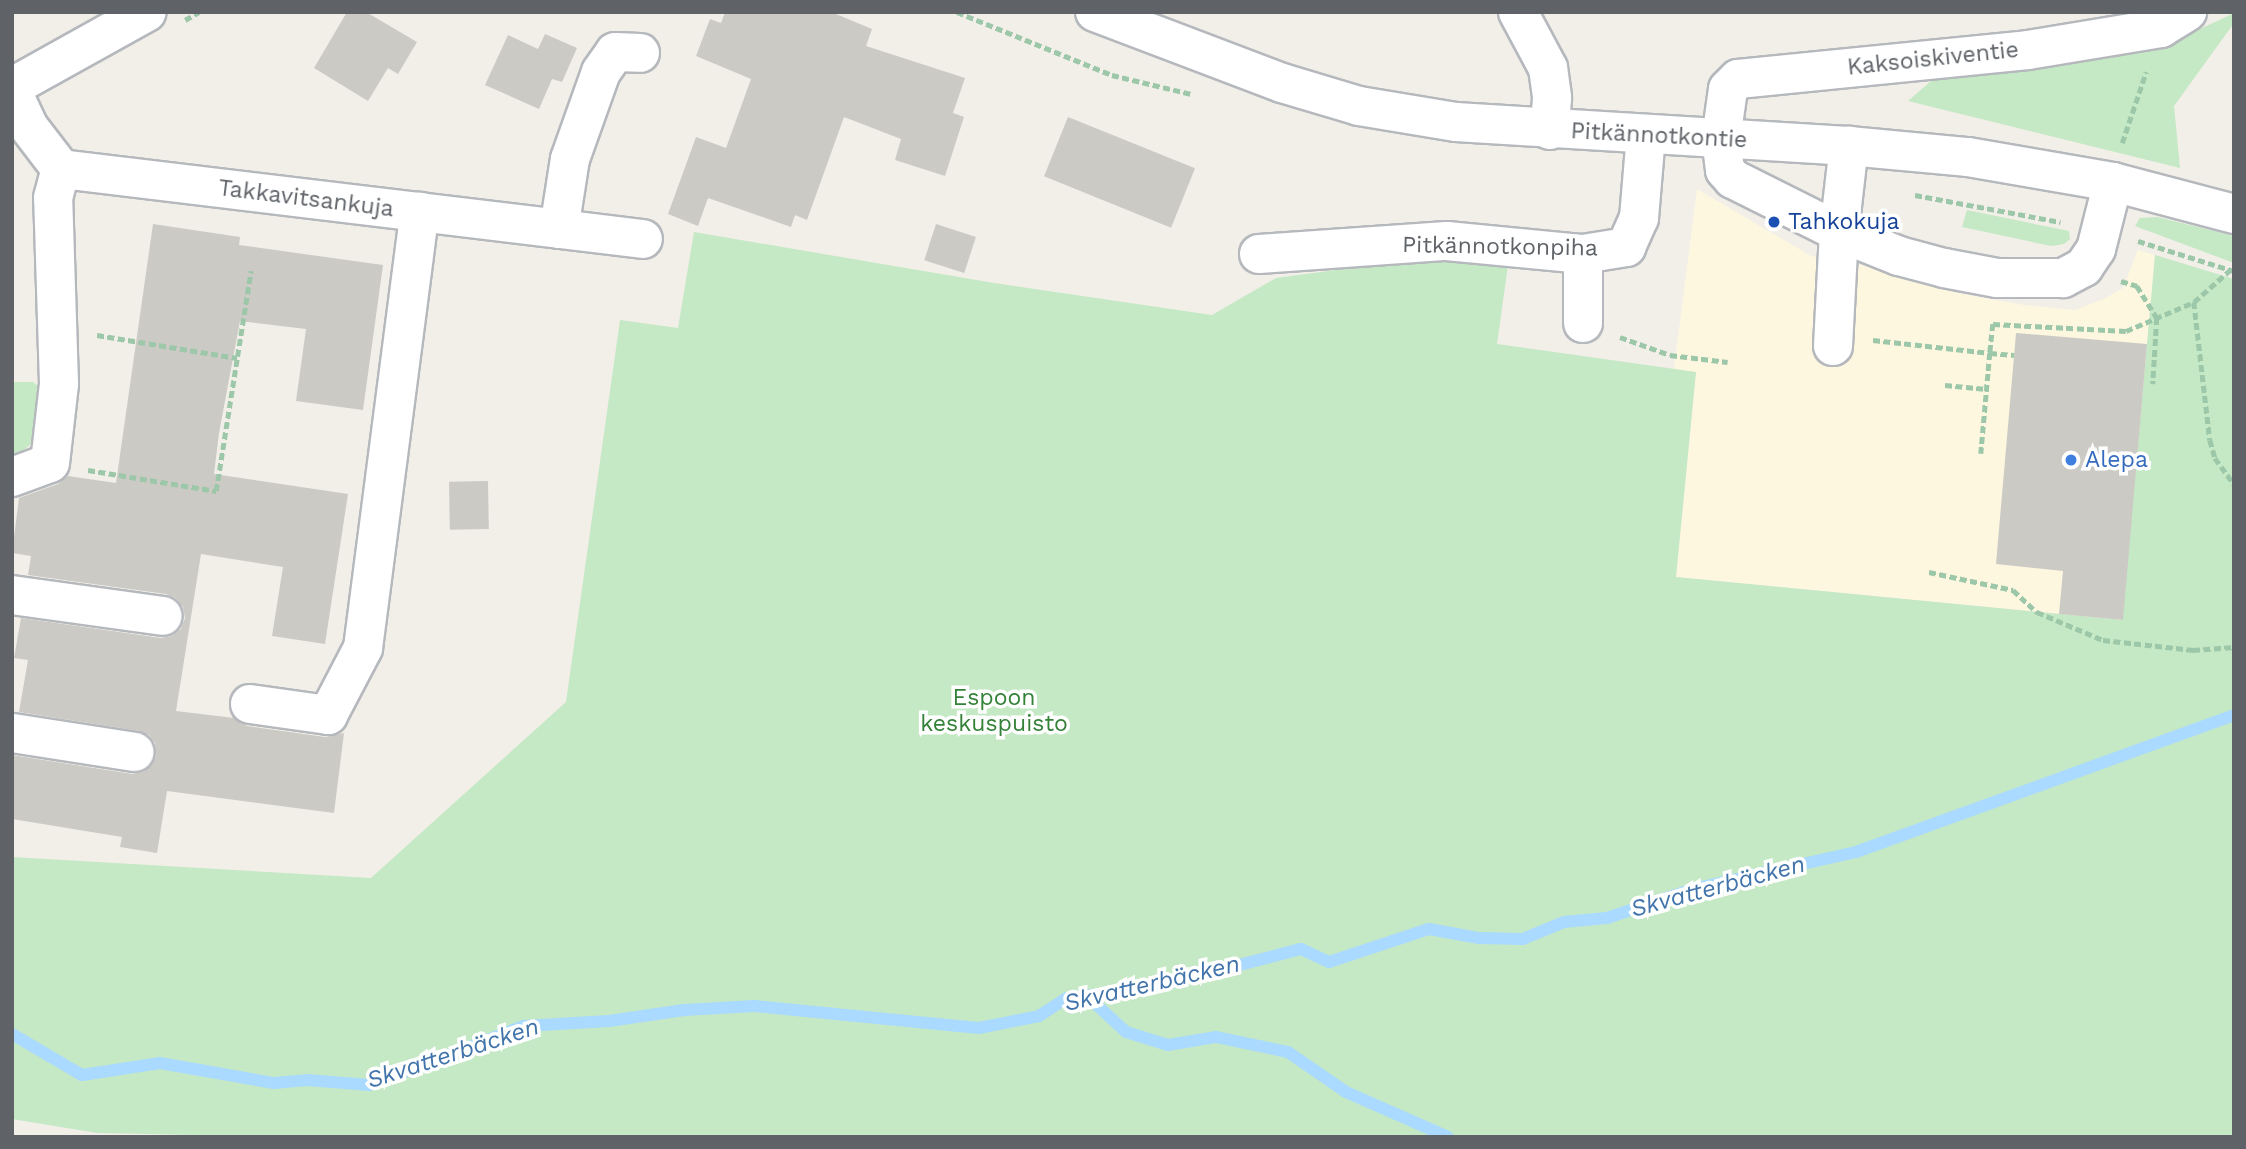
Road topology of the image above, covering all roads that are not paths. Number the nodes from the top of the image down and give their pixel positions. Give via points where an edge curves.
1 (147, 12) edge
2 (1095, 12) edge
3 (1517, 12) edge
4 (2174, 20) edge
5 (640, 53) dead end
6 (12, 89) edge
7 (1550, 130) junction
8 (1646, 135) junction
9 (1721, 139) junction
10 (1849, 146) junction
11 (61, 169) junction
12 (2113, 182) junction
13 (420, 212) junction
14 (2233, 213) edge
15 (559, 229) junction
16 (1839, 232) junction
17 (643, 239) dead end
18 (1259, 254) dead end
19 (1583, 254) junction
20 (1583, 323) road end
21 (1834, 341) road end
22 (12, 477) edge
23 (12, 595) edge
24 (163, 616) dead end
25 (250, 704) dead end
26 (12, 733) edge
27 (135, 752) dead end

1 - 6 street
2 - 7 street, Pitkännotkontie via 1282,83 1359,106 1456,122
3 - 7 street via 1548,68
4 - 9 street, Kaksoiskiventie via 2028,50 1738,79 1728,89
5 - 15 street via 615,52 601,72 570,159
6 - 11 street via 28,127
7 - 8 street, Pitkännotkontie
8 - 9 street, Pitkännotkontie
8 - 19 street, Pitkännotkonpiha via 1634,233 1626,247
9 - 10 street, Pitkännotkontie
9 - 16 street, Kaksoiskiventie via 1725,170 1733,179
10 - 12 street, Pitkännotkontie via 1968,157
10 - 16 street
11 - 13 street, Takkavitsankuja
11 - 22 street via 52,198 59,384 50,463
12 - 14 street, Pitkännotkontie
12 - 16 street, Kaksoiskiventie via 2096,249 2084,267 2063,278 1997,278 1899,256
13 - 15 street, Takkavitsankuja
13 - 25 street via 362,648 328,715
15 - 17 street, Takkavitsankuja
16 - 21 street
18 - 19 street, Pitkännotkonpiha via 1447,241
19 - 20 street
23 - 24 street
26 - 27 street

